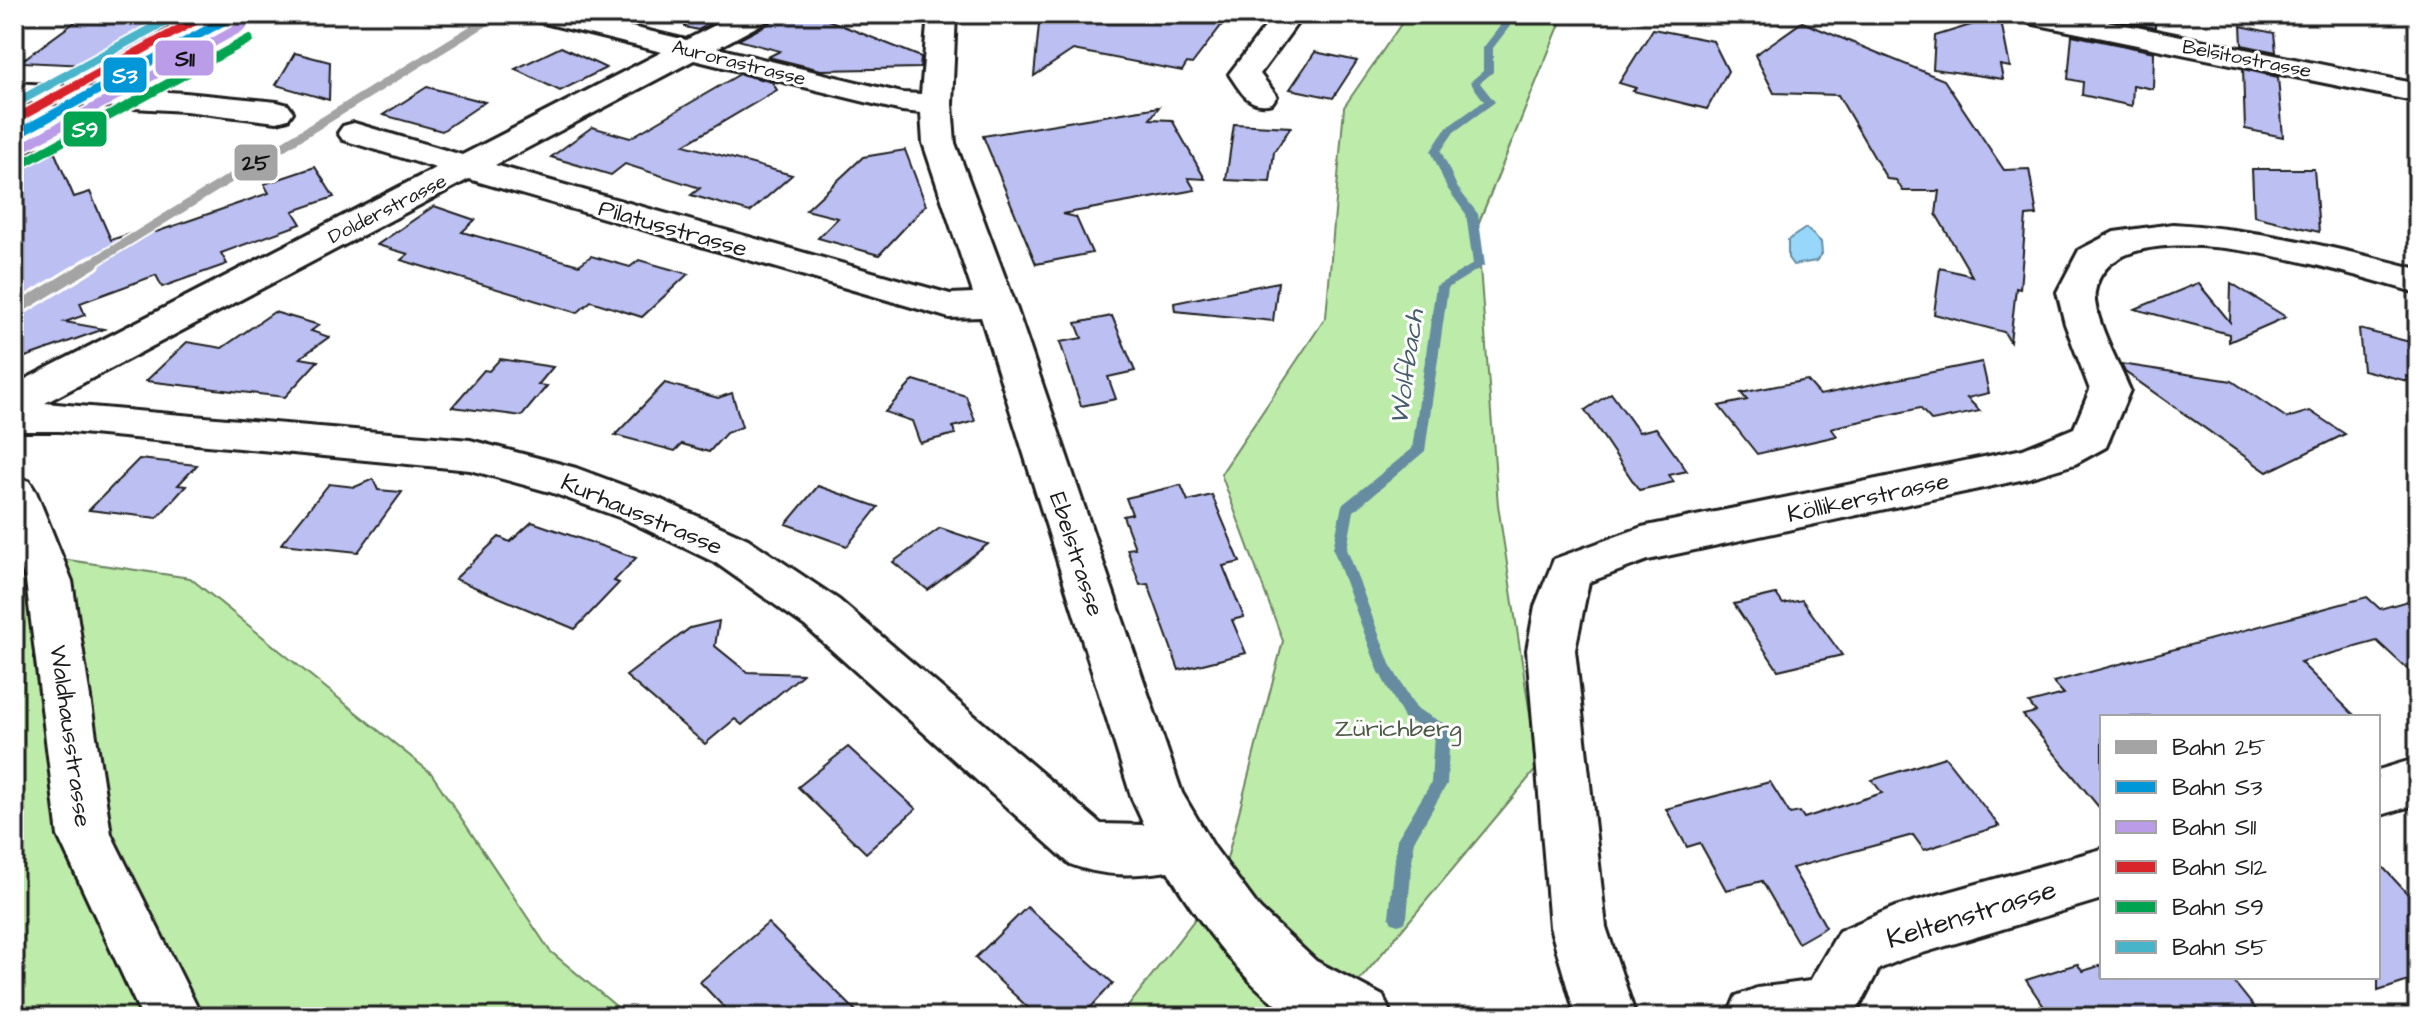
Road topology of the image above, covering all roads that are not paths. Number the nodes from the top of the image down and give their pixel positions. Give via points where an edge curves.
1 (542, 14) edge
2 (759, 14) edge
3 (942, 14) edge
4 (1290, 14) edge
5 (2029, 14) edge
6 (689, 50) junction
7 (14, 92) edge
8 (2418, 93) edge
9 (1261, 96) dead end
10 (936, 104) junction
11 (277, 112) dead end
12 (354, 133) dead end
13 (466, 168) junction
14 (2418, 281) edge
15 (996, 304) junction
16 (31, 405) edge
17 (14, 492) edge
18 (2418, 781) edge
19 (2380, 792) edge
20 (1180, 845) junction
21 (2100, 875) edge
22 (1832, 1012) edge
23 (172, 1017) edge
24 (1362, 1017) edge
25 (1606, 1017) edge
26 (1757, 1017) edge

1 - 6 street, Aurorastrasse
2 - 6 street, Dolderstrasse
3 - 10 street, Ebelstrasse
4 - 9 street via 1244,74
5 - 8 street, Belsitostrasse
6 - 10 street, Aurorastrasse via 902,102
6 - 13 street, Dolderstrasse
7 - 11 street
10 - 15 street, Ebelstrasse via 939,143
12 - 13 street, Pilatusstrasse
13 - 15 street, Pilatusstrasse via 949,306
13 - 16 street, Dolderstrasse
14 - 25 street, Köllikerstrasse via 2218,235 2132,238 2103,250 2083,268 2075,295 2110,390 2091,437 2025,464 1642,544 1570,571 1551,650 1578,927
15 - 20 street, Ebelstrasse via 1153,784
16 - 20 street, Kurhausstrasse via 470,455 629,504 732,551 822,613 1089,847 1131,852
17 - 23 street, Waldhausstrasse via 49,581 85,836
18 - 19 street
20 - 24 street, Ebelstrasse via 1236,925 1296,980
21 - 22 street, Keltenstrasse via 1895,934 1859,950
22 - 26 street

